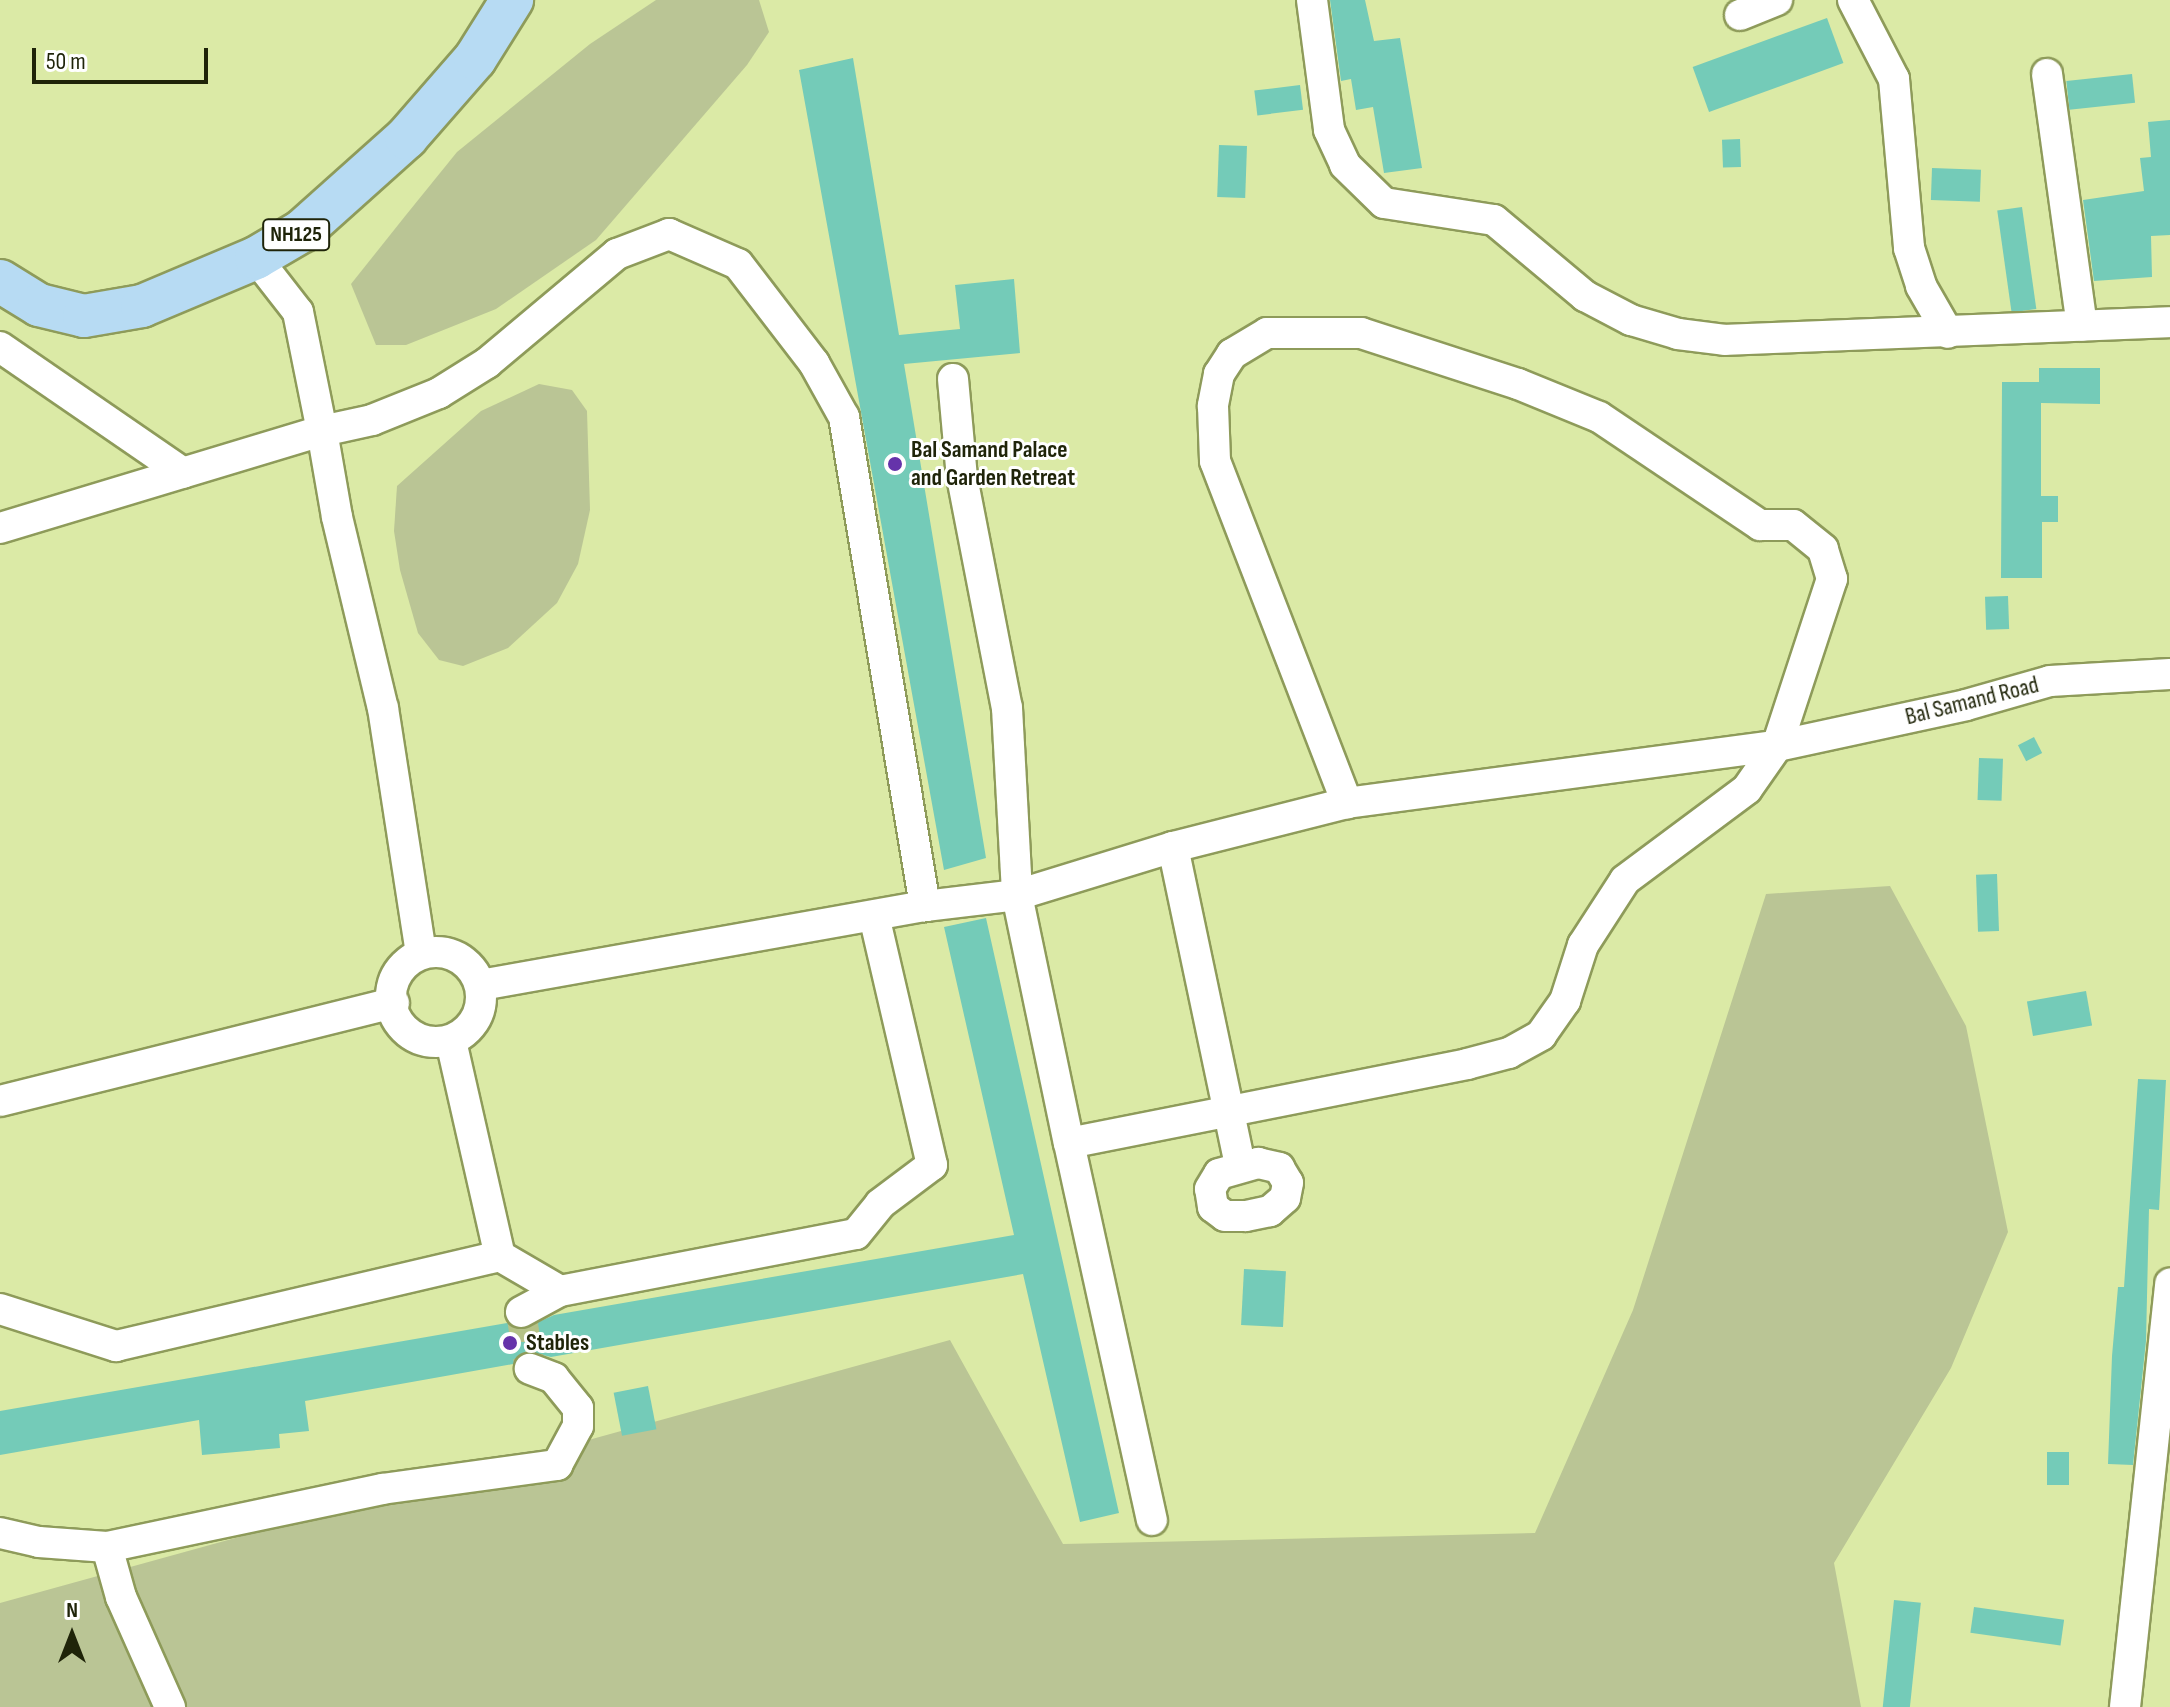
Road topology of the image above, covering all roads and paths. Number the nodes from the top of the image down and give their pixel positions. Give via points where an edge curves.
1 (512, 0) edge
2 (1312, 0) edge
3 (1777, 0) edge
4 (1860, 13) edge
5 (1740, 15) dead end
6 (2047, 74) dead end
7 (256, 258) junction
8 (0, 281) edge
9 (2170, 322) edge
10 (2082, 326) junction
11 (1948, 333) junction
12 (0, 347) edge
13 (953, 379) dead end
14 (322, 431) junction
15 (183, 473) junction
16 (0, 528) edge
17 (2170, 674) edge
18 (1777, 746) junction
19 (1347, 803) junction
20 (1173, 847) junction
21 (1017, 895) junction
22 (925, 906) junction
23 (874, 916) junction
24 (421, 953) junction
25 (481, 985) junction
26 (394, 1003) junction
27 (451, 1041) junction
28 (0, 1101) edge
29 (1226, 1114) junction
30 (1069, 1143) junction
31 (1240, 1165) dead end
32 (500, 1256) junction
33 (2170, 1283) edge
34 (560, 1291) junction
35 (0, 1309) edge
36 (521, 1312) dead end
37 (530, 1369) dead end
38 (1152, 1520) dead end
39 (0, 1533) edge
40 (107, 1547) junction
41 (170, 1707) edge
42 (2125, 1707) edge

1 - 7 highway, NH125 via 475,59 406,138 302,231
2 - 11 street via 1329,130 1345,165 1384,203 1494,220 1585,296 1631,320 1678,334 1725,340
3 - 5 street
4 - 11 street via 1894,79 1909,248 1921,286
6 - 10 street
7 - 8 highway, NH125 via 142,306 84,316 39,305
7 - 14 street via 298,312
9 - 10 street
10 - 11 street
12 - 15 street
13 - 21 street via 962,477 1007,708
14 - 15 street
14 - 22 street via 372,420 439,393 487,363 617,254 669,234 738,264 792,333 844,417
14 - 24 street via 383,708
15 - 16 street
17 - 18 street, Bal Samand Road via 2050,681
18 - 19 street, Bal Samand Road
18 - 19 street via 1832,579 1823,549 1793,525 1760,525 1599,417 1518,384 1361,333 1267,333 1232,354 1219,374 1213,406 1215,461
18 - 29 street via 1747,789 1625,880 1583,945 1565,1001 1541,1035 1509,1053 1467,1064
19 - 20 street, Bal Samand Road
20 - 21 street, Bal Samand Road
20 - 29 street
21 - 22 street, Bal Samand Road
21 - 30 street
22 - 23 street, Bal Samand Road
23 - 25 street, Bal Samand Road
23 - 34 street via 932,1165 880,1204 856,1234
24 - 25 street via 460,957
24 - 26 street via 399,969 390,991
25 - 27 street via 476,1020
26 - 27 street via 396,1019 408,1034 425,1041
26 - 28 street
27 - 32 street
29 - 30 street
29 - 31 street
30 - 38 street
32 - 34 street
32 - 35 street via 391,1277 218,1325 116,1346
33 - 42 street
34 - 36 street
37 - 40 street via 554,1378 578,1408 578,1426 557,1465 382,1489
39 - 40 street
40 - 41 street via 121,1597

